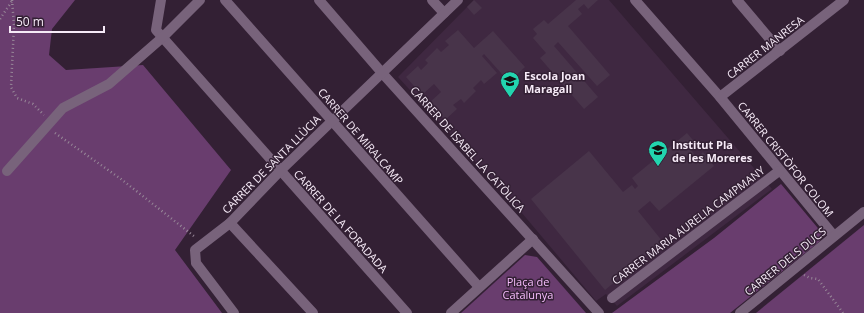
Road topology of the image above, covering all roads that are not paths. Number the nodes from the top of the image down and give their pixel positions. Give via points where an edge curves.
1 (161, 0) edge
2 (200, 0) edge
3 (225, 0) edge
4 (319, 0) edge
5 (432, 0) edge
6 (458, 0) edge
7 (636, 0) edge
8 (737, 0) edge
9 (840, 1) edge
10 (444, 13) junction
11 (163, 37) junction
12 (780, 51) junction
13 (383, 74) junction
14 (720, 97) junction
15 (331, 121) junction
16 (7, 171) dead end
17 (280, 171) junction
18 (779, 171) junction
19 (864, 212) edge
20 (230, 223) junction
21 (834, 236) junction
22 (532, 239) junction
23 (479, 287) junction
24 (612, 298) dead end
25 (234, 313) edge
26 (313, 313) edge
27 (407, 313) edge
28 (451, 313) edge
29 (599, 313) edge
30 (740, 313) edge

1 - 11 street via 156,30
2 - 11 street
3 - 15 street, CARRER DE MIRALCAMP
4 - 13 street, CARRER DE ISABEL LA CATÒLICA
5 - 10 street
6 - 10 street, CARRER DE SANTA LLÙCIA
7 - 14 street, CARRER CRISTÒFOR COLOM
8 - 12 street
9 - 12 street, CARRER MANRESA
10 - 13 street, CARRER DE SANTA LLÙCIA
11 - 16 street via 109,84 63,108
11 - 17 street, CARRER DE LA FORADADA
12 - 14 street, CARRER MANRESA
13 - 15 street, CARRER DE SANTA LLÙCIA
13 - 22 street, CARRER DE ISABEL LA CATÒLICA
14 - 18 street, CARRER CRISTÒFOR COLOM
15 - 17 street, CARRER DE SANTA LLÙCIA
15 - 23 street, CARRER DE MIRALCAMP
17 - 20 street, CARRER DE SANTA LLÙCIA
17 - 27 street, CARRER DE LA FORADADA
18 - 21 street, CARRER CRISTÒFOR COLOM
18 - 24 street, CARRER MARIA AURELIA CAMPMANY
19 - 21 street, CARRER DELS DUCS
20 - 25 street, CARRER DE SANTA LLÙCIA via 195,250 196,263
20 - 26 street
21 - 30 street, CARRER DELS DUCS
22 - 23 street
22 - 29 street, CARRER DE ISABEL LA CATÒLICA
23 - 28 street

